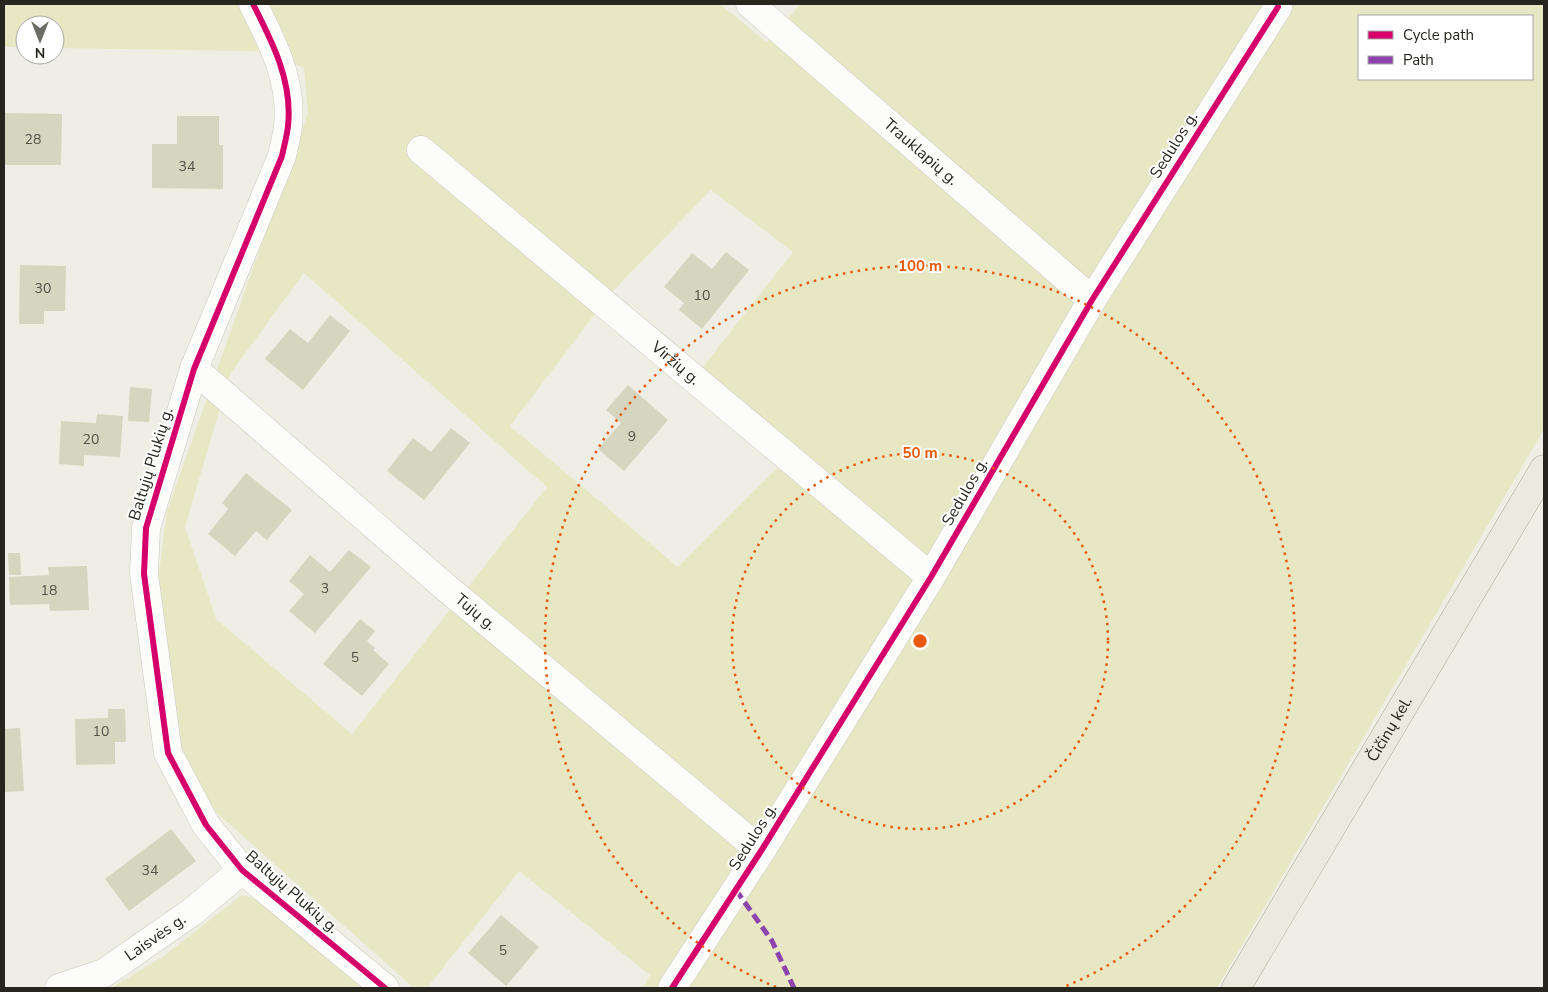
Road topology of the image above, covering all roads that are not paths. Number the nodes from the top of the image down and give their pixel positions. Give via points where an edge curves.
1 (253, 4) edge
2 (750, 4) edge
3 (1278, 7) dead end
4 (421, 150) dead end
5 (1092, 300) junction
6 (194, 370) junction
7 (1544, 469) edge
8 (931, 577) junction
9 (762, 851) junction
10 (242, 870) junction
11 (59, 988) edge
12 (385, 988) edge
13 (672, 988) edge
14 (1236, 988) edge

1 - 6 street, Baltųjų Plukių g. via 276,50 287,93 288,125 282,156
2 - 5 street, Trauklapių g.
3 - 5 street, Sedulos g.
4 - 8 street, Viržių g.
5 - 8 street, Sedulos g.
6 - 9 street, Tujų g. via 451,591
6 - 10 street, Baltųjų Plukių g. via 146,528 144,574 168,753 206,825
7 - 14 main road, Čičinų kel.
8 - 9 street, Sedulos g.
9 - 13 street, Sedulos g.
10 - 11 street, Laisvės g. via 192,912 104,973
10 - 12 street, Baltųjų Plukių g.

